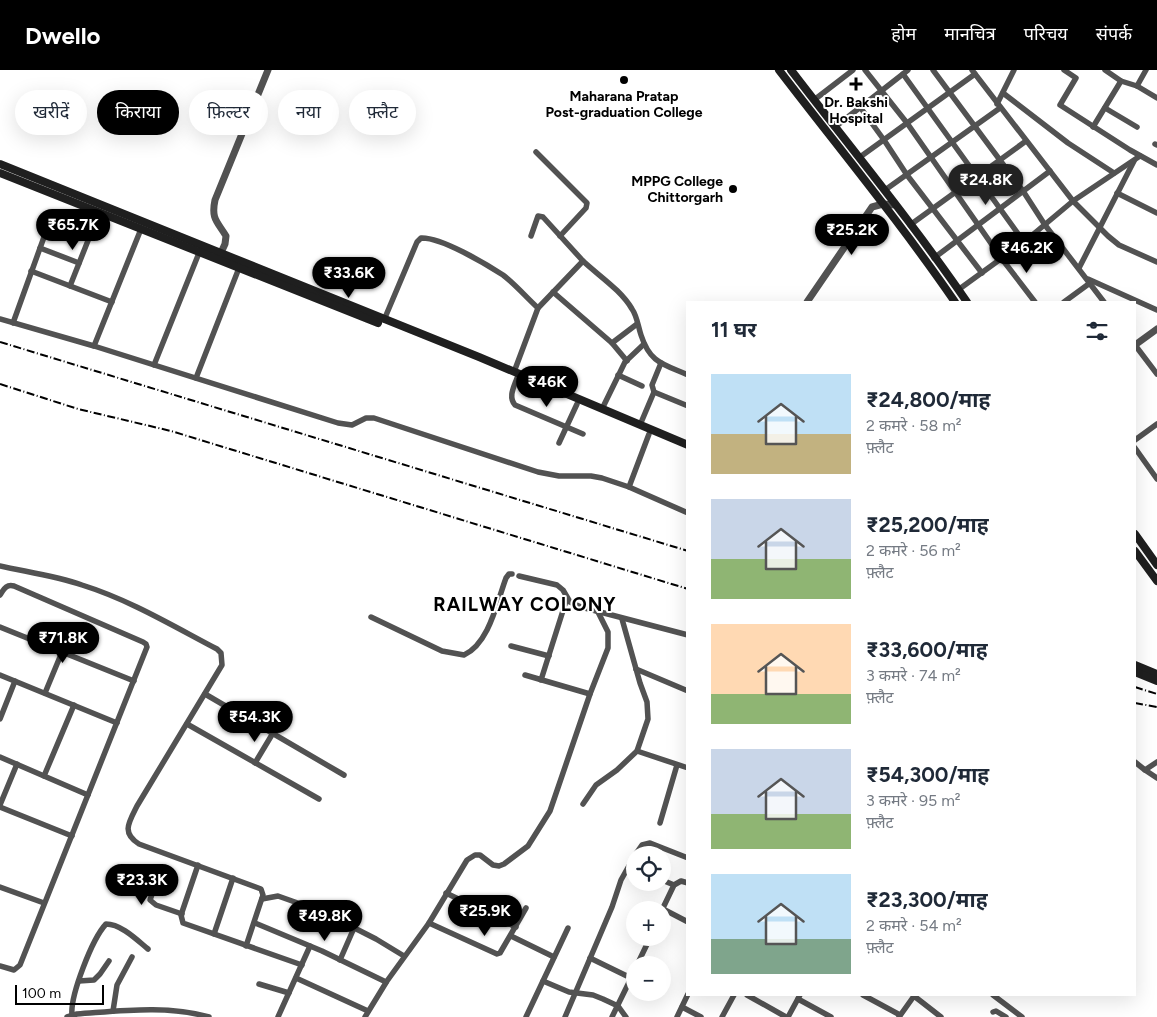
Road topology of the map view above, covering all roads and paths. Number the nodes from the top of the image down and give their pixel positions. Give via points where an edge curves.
1 (268, 70) edge
2 (779, 70) edge
3 (853, 70) edge
4 (865, 70) edge
5 (933, 70) edge
6 (1014, 70) edge
7 (1064, 70) edge
8 (1105, 70) edge
9 (1146, 70) edge
10 (795, 71) edge
11 (906, 72) edge
12 (973, 72) edge
13 (1121, 81) junction
14 (1137, 86) junction
15 (881, 91) junction
16 (949, 92) junction
17 (1003, 92) junction
18 (1157, 98) edge
19 (814, 100) junction
20 (999, 106) junction
21 (860, 107) junction
22 (928, 107) junction
23 (1105, 108) junction
24 (907, 123) junction
25 (974, 126) junction
26 (1137, 126) dead end
27 (834, 127) junction
28 (1093, 127) junction
29 (884, 140) junction
30 (1026, 141) junction
31 (952, 142) junction
32 (536, 152) dead end
33 (1140, 156) junction
34 (931, 157) junction
35 (860, 158) junction
36 (999, 160) junction
37 (1134, 160) junction
38 (0, 164) edge
39 (1157, 165) edge
40 (1050, 171) junction
41 (1114, 173) junction
42 (0, 174) edge
43 (907, 174) junction
44 (977, 176) junction
45 (885, 190) junction
46 (955, 192) junction
47 (1023, 192) junction
48 (1117, 193) junction
49 (1073, 201) junction
50 (883, 204) junction
51 (895, 205) junction
52 (934, 208) junction
53 (1000, 208) junction
54 (1157, 213) edge
55 (94, 223) dead end
56 (979, 224) junction
57 (910, 225) junction
58 (1046, 225) junction
59 (48, 226) dead end
60 (1099, 227) junction
61 (141, 229) junction
62 (531, 236) dead end
63 (560, 236) junction
64 (958, 240) junction
65 (1024, 242) junction
66 (40, 248) junction
67 (199, 253) junction
68 (220, 256) junction
69 (934, 258) junction
70 (1002, 259) junction
71 (583, 261) junction
72 (1157, 262) edge
73 (79, 263) junction
74 (240, 268) junction
75 (1079, 268) junction
76 (31, 271) junction
77 (982, 273) junction
78 (1088, 280) junction
79 (70, 286) junction
80 (958, 290) junction
81 (553, 292) junction
82 (808, 301) edge
83 (954, 301) edge
84 (966, 301) edge
85 (1034, 301) edge
86 (1065, 301) edge
87 (1103, 301) edge
88 (112, 302) junction
89 (538, 308) junction
90 (1157, 310) edge
91 (0, 319) edge
92 (384, 320) junction
93 (13, 323) junction
94 (638, 324) junction
95 (1157, 329) edge
96 (612, 343) junction
97 (644, 344) junction
98 (1136, 344) edge
99 (94, 346) junction
100 (1136, 346) edge
101 (627, 361) junction
102 (661, 363) junction
103 (154, 365) junction
104 (686, 374) edge
105 (1157, 374) edge
106 (516, 375) junction
107 (618, 375) junction
108 (196, 378) junction
109 (642, 386) dead end
110 (654, 392) junction
111 (577, 404) junction
112 (686, 405) edge
113 (602, 409) junction
114 (1157, 424) edge
115 (640, 425) junction
116 (566, 427) junction
117 (583, 434) dead end
118 (649, 434) junction
119 (1136, 439) edge
120 (559, 443) dead end
121 (686, 444) edge
122 (686, 448) edge
123 (1136, 449) edge
124 (1157, 479) edge
125 (629, 488) junction
126 (686, 512) edge
127 (1136, 535) edge
128 (1136, 552) edge
129 (1157, 565) edge
130 (0, 566) edge
131 (1157, 581) edge
132 (0, 595) edge
133 (567, 598) junction
134 (598, 612) junction
135 (371, 617) dead end
136 (622, 619) junction
137 (0, 627) edge
138 (686, 635) edge
139 (511, 646) dead end
140 (62, 652) junction
141 (549, 656) junction
142 (1136, 665) edge
143 (636, 669) junction
144 (1136, 672) edge
145 (1157, 674) edge
146 (0, 675) edge
147 (525, 675) dead end
148 (541, 680) junction
149 (15, 681) junction
150 (134, 681) junction
151 (1157, 681) edge
152 (686, 690) edge
153 (45, 693) junction
154 (205, 694) junction
155 (590, 694) junction
156 (74, 705) junction
157 (0, 719) edge
158 (117, 723) junction
159 (187, 724) junction
160 (273, 733) junction
161 (637, 751) junction
162 (0, 757) edge
163 (1157, 762) edge
164 (255, 763) junction
165 (1136, 763) edge
166 (17, 764) junction
167 (677, 765) junction
168 (686, 767) edge
169 (1145, 770) junction
170 (344, 775) dead end
171 (44, 776) junction
172 (1157, 778) edge
173 (88, 795) junction
174 (318, 800) dead end
175 (583, 804) dead end
176 (0, 806) edge
177 (660, 823) dead end
178 (72, 836) junction
179 (641, 846) edge
180 (658, 846) edge
181 (671, 851) edge
182 (686, 857) edge
183 (198, 866) junction
184 (160, 871) dead end
185 (626, 874) edge
186 (233, 878) junction
187 (686, 882) edge
188 (671, 884) edge
189 (674, 885) junction
190 (0, 887) edge
191 (446, 893) junction
192 (262, 899) junction
193 (666, 901) edge
194 (44, 903) junction
195 (526, 908) dead end
196 (182, 914) junction
197 (671, 914) edge
198 (686, 921) edge
199 (254, 923) junction
200 (429, 923) junction
201 (516, 926) junction
202 (354, 928) junction
203 (568, 928) dead end
204 (214, 934) junction
205 (511, 936) junction
206 (246, 946) junction
207 (310, 946) junction
208 (148, 949) dead end
209 (404, 956) junction
210 (132, 957) dead end
211 (554, 957) junction
212 (590, 958) junction
213 (340, 960) junction
214 (108, 961) dead end
215 (302, 965) junction
216 (0, 966) edge
217 (626, 976) edge
218 (296, 978) junction
219 (79, 981) junction
220 (543, 981) junction
221 (386, 982) junction
222 (259, 984) dead end
223 (626, 989) edge
224 (289, 993) junction
225 (575, 994) junction
226 (687, 996) edge
227 (733, 996) edge
228 (749, 996) edge
229 (865, 996) edge
230 (994, 996) edge
231 (799, 997) edge
232 (618, 1006) junction
233 (682, 1007) junction
234 (113, 1012) junction
235 (993, 1012) dead end
236 (366, 1014) edge
237 (69, 1016) edge
238 (899, 1016) edge
239 (209, 1017) edge
240 (278, 1017) edge
241 (526, 1017) edge
242 (565, 1017) edge
243 (612, 1017) edge
244 (626, 1017) edge
245 (676, 1017) edge
246 (701, 1017) edge
247 (722, 1017) edge
248 (787, 1017) edge
249 (831, 1017) edge
250 (941, 1017) edge
251 (1006, 1017) edge
252 (1022, 1017) edge

1 - 68 street via 215,200 214,216 226,236
2 - 50 main road
3 - 19 street
4 - 15 street
5 - 16 street
6 - 17 street
7 - 28 street via 1076,78 1060,106
8 - 13 street
9 - 14 street
10 - 19 main road
11 - 15 street
11 - 22 street
12 - 16 street
12 - 20 street
13 - 14 street
13 - 23 street
14 - 18 street
15 - 21 street
15 - 24 street
16 - 22 street
16 - 25 street
17 - 20 street
17 - 41 street via 1068,144
19 - 27 main road
20 - 25 street
20 - 30 street
21 - 27 street
21 - 29 street
22 - 24 street
22 - 31 street
23 - 26 street
23 - 28 street
24 - 29 street
24 - 34 street
25 - 31 street
25 - 36 street
27 - 35 main road
28 - 33 street
29 - 35 street
29 - 43 street
30 - 36 street
30 - 40 street
31 - 34 street
31 - 44 street
32 - 63 street via 587,203
33 - 37 street
33 - 39 street
34 - 43 street
34 - 46 street
35 - 45 main road
36 - 44 street
36 - 47 street
37 - 41 street
37 - 48 street
38 - 68 main road
40 - 47 street
40 - 49 street
41 - 49 street
42 - 61 main road
43 - 45 street
43 - 52 street
44 - 46 street
44 - 53 street
45 - 51 main road
46 - 52 street
46 - 56 street
47 - 53 street
47 - 58 street
48 - 54 street
48 - 60 street
49 - 58 street
49 - 60 street
50 - 51 street
50 - 82 street via 866,213
50 - 83 main road
51 - 57 main road
52 - 57 street
52 - 64 street
53 - 56 street
53 - 65 street
55 - 73 street
56 - 64 street
56 - 70 street
57 - 69 main road
58 - 65 street
58 - 75 street
59 - 66 street
60 - 72 street via 1119,244
60 - 75 street
61 - 67 main road
61 - 88 street
62 - 63 street via 540,216
63 - 71 street
64 - 69 street
64 - 77 street
65 - 70 street
66 - 73 street
66 - 76 street
67 - 68 main road
67 - 103 street
68 - 74 main road
68 - 92 main road
69 - 80 main road
70 - 77 street
70 - 85 street
71 - 81 street
71 - 94 street via 625,299
73 - 79 street
74 - 106 main road
74 - 108 street
75 - 78 street
76 - 79 street
76 - 93 street
77 - 80 street
78 - 86 street
78 - 87 street
78 - 90 street
79 - 88 street
80 - 84 main road
81 - 89 street
81 - 96 street
88 - 99 street
89 - 92 street via 504,276 448,244 421,238
89 - 106 street
91 - 93 street
92 - 106 main road
93 - 99 street
94 - 96 street
94 - 97 street
95 - 98 street
96 - 101 street
97 - 101 street
97 - 102 street via 650,355
99 - 103 street
100 - 105 street
101 - 107 street
102 - 104 street
102 - 110 street via 652,385
103 - 108 street
106 - 111 main road
106 - 113 main road
106 - 116 street via 511,396 513,404
107 - 109 street
107 - 113 street
108 - 125 street via 338,423 352,425 374,418 538,472 591,476
110 - 112 street
110 - 115 street
111 - 116 street
111 - 118 main road
113 - 115 main road
114 - 119 street
115 - 121 main road
116 - 117 street
116 - 120 street
118 - 122 main road
118 - 125 street
123 - 124 street
125 - 126 street
127 - 129 main road
128 - 131 main road
130 - 154 street via 81,584 151,614 217,649 221,653 222,665
132 - 150 street via 5,587 14,586 143,642 147,647
133 - 134 street via 575,605
133 - 135 street via 557,585 509,574 483,638 477,648 464,655 442,651
133 - 141 street
134 - 136 street
134 - 155 street via 608,632 609,643
136 - 138 street
136 - 143 street
137 - 140 street
139 - 141 street
140 - 150 street
140 - 153 street
141 - 148 street
142 - 145 main road
143 - 152 street
143 - 161 street via 648,712
144 - 151 main road
146 - 149 street
147 - 148 street
148 - 155 street
149 - 153 street
149 - 157 street
150 - 158 street
153 - 156 street
154 - 159 street
154 - 160 street
155 - 191 street via 550,811 528,846 499,866 480,855 471,856
156 - 158 street
156 - 171 street
158 - 173 street
159 - 164 street
159 - 183 street via 137,806 128,828 132,839 140,844
160 - 164 street
160 - 170 street
161 - 167 street
161 - 175 street via 596,785
162 - 166 street
163 - 169 street
164 - 174 street
165 - 169 street
166 - 171 street
166 - 176 street
167 - 168 street
167 - 177 street
169 - 172 street
171 - 173 street
173 - 178 street
176 - 178 street
178 - 194 street
179 - 180 street via 650,843
181 - 182 street
183 - 186 street
183 - 196 street
184 - 196 street via 150,900
185 - 212 street
186 - 192 street via 261,888
186 - 204 street
187 - 189 street
188 - 189 street
189 - 193 street
190 - 194 street
191 - 200 street
191 - 201 street
192 - 199 street
192 - 202 street via 287,898
194 - 216 street via 20,966 14,970
195 - 201 street
196 - 204 street via 181,919 187,925
197 - 198 street
199 - 206 street
199 - 207 street
200 - 205 street via 497,954 503,951
200 - 209 street
201 - 205 street
202 - 209 street
202 - 213 street
203 - 211 street
204 - 206 street
205 - 211 street
206 - 215 street
207 - 213 street
207 - 215 street
208 - 219 street via 129,934 106,924
209 - 221 street
210 - 234 street via 117,985
211 - 220 street
212 - 217 street
212 - 225 street
213 - 221 street
214 - 219 street via 94,980
215 - 218 street
218 - 224 street
218 - 236 street
219 - 237 street
220 - 225 street
220 - 241 street
221 - 236 street
222 - 224 street
223 - 232 street
224 - 240 street
225 - 232 street via 593,995
225 - 242 street
226 - 233 street
227 - 247 street
228 - 248 street
229 - 238 street
230 - 252 street
231 - 248 street
231 - 249 street
232 - 243 street
232 - 244 street
233 - 245 street
233 - 246 street
234 - 237 street
234 - 239 street via 169,1010
235 - 251 street
238 - 250 street via 914,996

